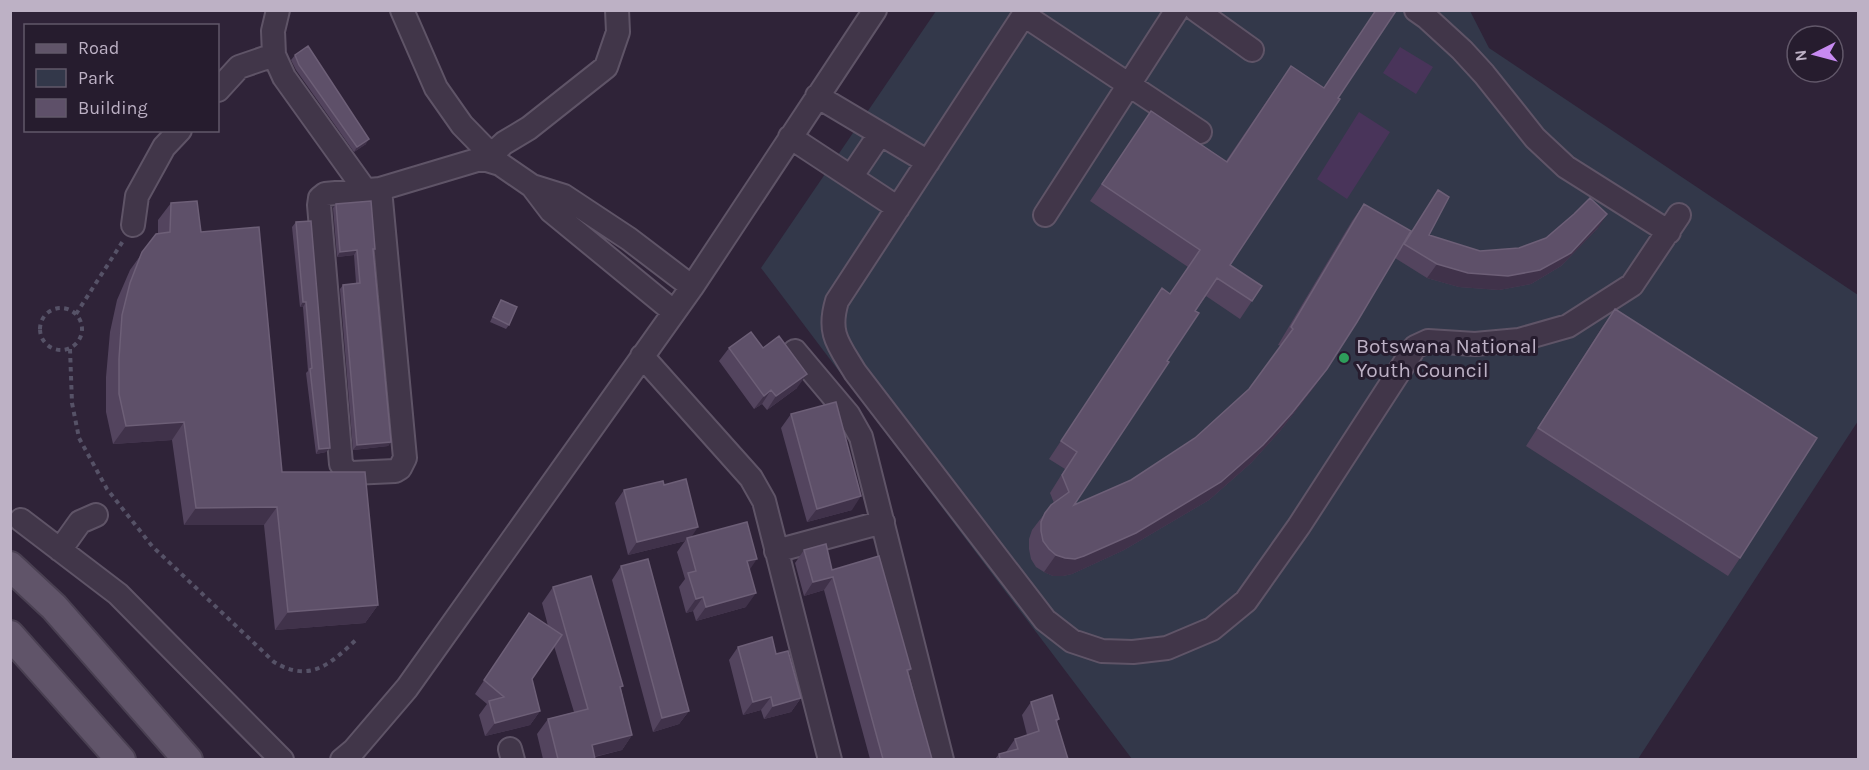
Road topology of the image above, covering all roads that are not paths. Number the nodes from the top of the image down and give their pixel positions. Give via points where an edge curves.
1 (278, 10) edge
2 (402, 10) edge
3 (617, 10) edge
4 (875, 10) edge
5 (1177, 10) edge
6 (1196, 10) edge
7 (1416, 10) edge
8 (1026, 13) edge
9 (1252, 50) dead end
10 (274, 55) junction
11 (1129, 84) junction
12 (219, 89) edge
13 (818, 96) junction
14 (178, 132) edge
15 (1200, 132) dead end
16 (880, 134) junction
17 (790, 137) junction
18 (495, 159) junction
19 (928, 162) junction
20 (851, 177) junction
21 (532, 186) junction
22 (373, 189) junction
23 (898, 208) junction
24 (1045, 215) dead end
25 (133, 225) road end
26 (692, 286) junction
27 (674, 312) junction
28 (795, 351) dead end
29 (642, 356) junction
30 (96, 515) dead end
31 (21, 520) dead end
32 (883, 522) junction
33 (60, 550) junction
34 (776, 551) junction
35 (10, 567) edge
36 (10, 635) edge
37 (121, 759) edge
38 (188, 759) edge
39 (282, 759) edge
40 (342, 759) edge
41 (830, 759) edge
42 (942, 759) edge

1 - 10 street via 273,31
2 - 18 street via 436,88 462,125
3 - 18 street via 618,32 606,67 504,143
4 - 13 street
5 - 11 street
6 - 9 street
7 - 23 street via 1462,50 1535,138 1566,167 1674,223 1632,285 1568,326 1519,340 1475,344 1428,341 1415,347 1299,526 1245,601 1212,629 1167,648 1102,651 1072,641 1045,620 855,372 834,336 832,316 837,302
8 - 11 street
8 - 19 street
10 - 12 street via 240,67
10 - 22 street via 284,77
11 - 15 street
11 - 24 street
13 - 16 street
13 - 17 street
14 - 25 street via 164,147 137,196
16 - 19 street
16 - 20 street
17 - 20 street
17 - 26 street
18 - 21 street
18 - 22 street via 477,160
19 - 23 street
20 - 23 street
21 - 26 street via 564,196
21 - 27 street via 551,211
22 - 22 street via 405,458 395,471 352,473 341,464 318,205 325,194
26 - 27 street
27 - 29 street
28 - 32 street via 848,414 861,437
29 - 34 street via 751,478 764,501
29 - 40 street via 407,688
30 - 33 street via 80,522
31 - 33 street
32 - 34 street
32 - 42 street
33 - 39 street via 118,594
34 - 41 street
35 - 38 main road via 54,607
36 - 37 main road

